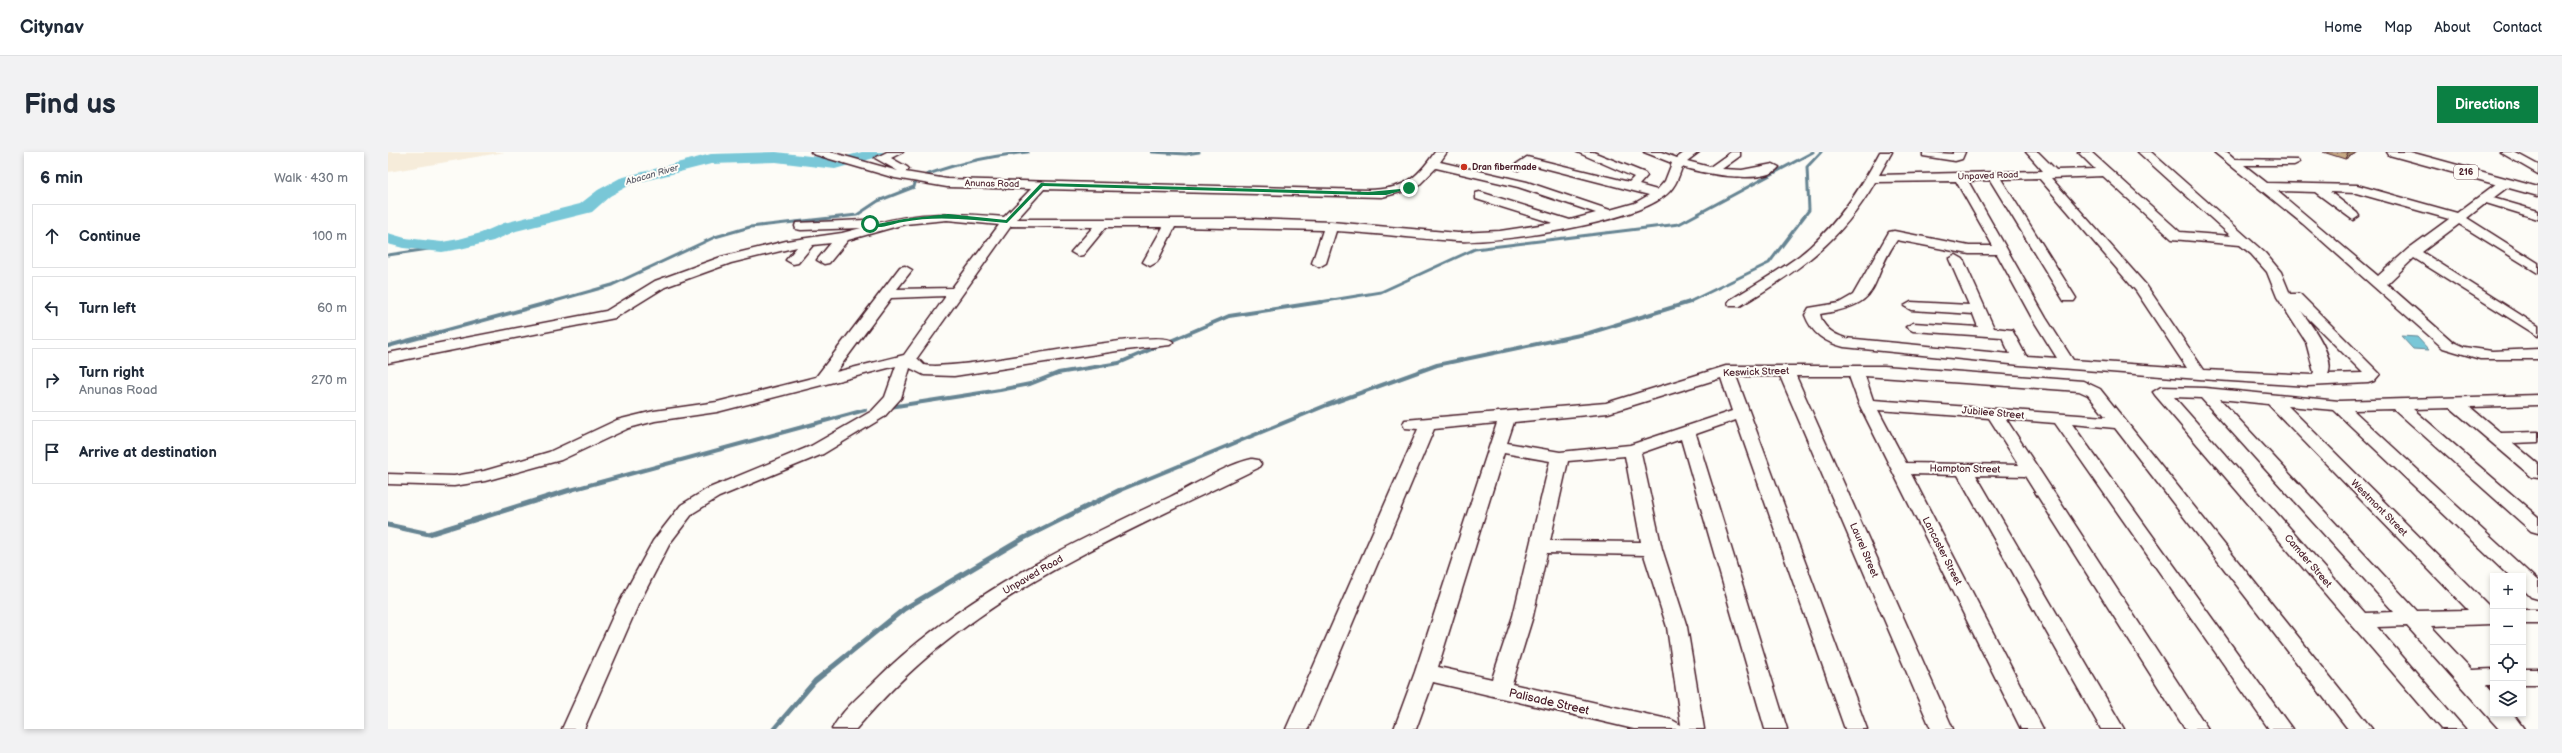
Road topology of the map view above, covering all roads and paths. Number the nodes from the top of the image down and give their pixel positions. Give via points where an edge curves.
1 (896, 152) edge
2 (1441, 152) edge
3 (1540, 152) edge
4 (1583, 152) edge
5 (1650, 152) edge
6 (1693, 152) edge
7 (1886, 152) edge
8 (1959, 152) edge
9 (2032, 152) edge
10 (2084, 152) edge
11 (2144, 152) edge
12 (2220, 152) edge
13 (2261, 152) edge
14 (2394, 152) edge
15 (2506, 152) edge
16 (821, 153) edge
17 (1736, 154) dead end
18 (1927, 154) dead end
19 (1678, 162) junction
20 (2232, 162) junction
21 (1433, 164) junction
22 (1773, 167) dead end
23 (1713, 170) junction
24 (2538, 170) edge
25 (2105, 172) junction
26 (2047, 174) junction
27 (906, 177) junction
28 (1994, 177) junction
29 (1870, 178) junction
30 (1960, 178) junction
31 (2505, 183) junction
32 (1041, 185) junction
33 (1632, 186) junction
34 (2263, 187) junction
35 (2319, 189) junction
36 (2538, 192) edge
37 (1660, 194) junction
38 (1480, 196) dead end
39 (2484, 199) junction
40 (1610, 214) junction
41 (2538, 215) edge
42 (2353, 216) dead end
43 (2459, 218) junction
44 (1007, 222) junction
45 (1171, 223) junction
46 (1102, 224) junction
47 (1569, 224) junction
48 (801, 226) dead end
49 (877, 226) junction
50 (1331, 226) junction
51 (843, 237) junction
52 (2244, 241) junction
53 (810, 242) junction
54 (2002, 250) junction
55 (1078, 252) dead end
56 (2413, 252) junction
57 (1956, 259) dead end
58 (793, 260) dead end
59 (824, 260) dead end
60 (1150, 262) dead end
61 (1320, 262) dead end
62 (2538, 269) edge
63 (905, 270) dead end
64 (2279, 281) junction
65 (2378, 284) junction
66 (955, 292) junction
67 (888, 294) junction
68 (2069, 298) dead end
69 (1735, 303) dead end
70 (1911, 306) dead end
71 (1977, 310) junction
72 (1913, 327) dead end
73 (1988, 332) junction
74 (2538, 332) edge
75 (1164, 342) dead end
76 (2538, 354) edge
77 (388, 358) edge
78 (909, 358) junction
79 (2020, 360) junction
80 (2068, 364) junction
81 (1726, 371) junction
82 (1786, 371) junction
83 (1855, 371) junction
84 (2199, 374) junction
85 (2317, 379) junction
86 (822, 382) junction
87 (2205, 392) junction
88 (2272, 399) junction
89 (2538, 400) edge
90 (2454, 402) junction
91 (1867, 404) junction
92 (2398, 404) junction
93 (2339, 406) junction
94 (1993, 412) junction
95 (1741, 413) junction
96 (1507, 417) junction
97 (2060, 419) junction
98 (2120, 424) junction
99 (1687, 431) junction
100 (2538, 437) edge
101 (2496, 438) junction
102 (1497, 447) junction
103 (1632, 450) junction
104 (1560, 457) junction
105 (1252, 464) dead end
106 (1900, 468) junction
107 (1964, 469) junction
108 (2030, 471) junction
109 (2538, 473) edge
110 (388, 479) edge
111 (2538, 527) edge
112 (1541, 547) junction
113 (1652, 549) junction
114 (2518, 573) edge
115 (2526, 581) edge
116 (2538, 592) edge
117 (2490, 617) edge
118 (2526, 617) edge
119 (2538, 617) edge
120 (2413, 618) junction
121 (2359, 620) junction
122 (1426, 672) junction
123 (2490, 677) edge
124 (2526, 677) edge
125 (2538, 677) edge
126 (2466, 678) junction
127 (1499, 690) junction
128 (2490, 704) edge
129 (2502, 717) edge
130 (573, 729) edge
131 (843, 729) edge
132 (1297, 729) edge
133 (1405, 729) edge
134 (1672, 729) edge
135 (1694, 729) edge
136 (1776, 729) edge
137 (1856, 729) edge
138 (1942, 729) edge
139 (2032, 729) edge
140 (2113, 729) edge
141 (2197, 729) edge
142 (2281, 729) edge
143 (2361, 729) edge
144 (2454, 729) edge
145 (2513, 729) edge

1 - 27 street via 881,158 903,168
2 - 21 street, Anunas Road
3 - 33 street via 1523,163
4 - 33 street via 1641,176
5 - 19 street
6 - 19 street
7 - 29 street
8 - 18 street via 1955,158
9 - 26 street
10 - 25 street
11 - 52 street
12 - 20 street
13 - 20 street via 2291,162
14 - 31 main road, 216
15 - 24 street
16 - 27 street, Anunas Road
17 - 23 street
19 - 23 street
19 - 37 street via 1671,182
20 - 34 street
21 - 32 street, Anunas Road via 1414,186 1386,193
21 - 40 street via 1515,181 1562,195
22 - 23 street via 1748,174
25 - 26 street, Unpaved Road
25 - 52 street via 2177,236
26 - 28 street, Unpaved Road
26 - 84 street via 2071,210 2083,219 2141,288
27 - 32 street, Anunas Road via 947,183
28 - 30 street, Unpaved Road
28 - 68 street
29 - 30 street, Unpaved Road
29 - 69 street via 1851,211 1834,231 1792,268
30 - 54 street
31 - 36 main road, 216
31 - 39 street
32 - 44 street
33 - 37 street
34 - 35 street
34 - 65 street via 2307,221
35 - 42 street
35 - 43 street via 2357,189
37 - 40 street via 1639,206
38 - 47 street
39 - 41 street
39 - 43 street
40 - 47 street
43 - 56 street
43 - 62 street
44 - 46 street
44 - 49 street via 940,216
44 - 66 street
45 - 46 street
45 - 50 street
45 - 60 street
46 - 55 street
47 - 50 street via 1500,235 1458,237
48 - 49 street
49 - 51 street
50 - 61 street
51 - 53 street
51 - 59 street
52 - 64 street via 2274,270
53 - 58 street
53 - 77 street via 736,256 711,265 660,284 610,315
54 - 79 street via 1969,250 1894,235 1857,299 1847,305 1814,311 1812,315 1815,324 1825,335 1844,342
54 - 80 street via 2044,330
56 - 65 street
56 - 74 street
57 - 71 street
63 - 67 street
64 - 85 street via 2285,299 2300,318 2317,349 2322,372
64 - 85 street via 2372,374 2368,378
65 - 76 street via 2448,345 2460,352 2482,355
66 - 67 street
66 - 78 street
67 - 86 street
70 - 71 street
71 - 73 street
72 - 73 street
73 - 79 street via 2007,333
75 - 78 street via 1117,346 954,371 924,370 918,368
78 - 86 street
78 - 130 street via 901,370 893,398 878,414 817,450 713,493 679,517 662,541 628,605
79 - 80 street
80 - 84 street
81 - 82 street, Keswick Street
81 - 95 street
81 - 96 street, Keswick Street via 1608,408
82 - 83 street, Keswick Street
82 - 138 street, Laurel Street
83 - 91 street, Lancaster Street
83 - 98 street, Keswick Street via 2083,386 2094,392
84 - 85 street via 2308,381
86 - 110 street via 754,396 712,409 654,416 623,424 555,456 485,476 454,481
87 - 88 street
87 - 120 street
87 - 121 street, Camder Street via 2162,392
88 - 93 street
88 - 117 street, Westmont Street
89 - 90 street
90 - 92 street
90 - 101 street
91 - 94 street, Jubilee Street
91 - 106 street, Lancaster Street
92 - 93 street
92 - 111 street
93 - 114 street
94 - 97 street, Jubilee Street
94 - 108 street
95 - 99 street
95 - 137 street
96 - 102 street
96 - 132 street, Keswick Street via 1420,424
97 - 98 street, Jubilee Street
97 - 142 street
98 - 143 street
99 - 103 street
99 - 136 street
100 - 101 street
101 - 109 street
102 - 104 street
102 - 122 street
103 - 104 street
103 - 113 street
104 - 112 street
105 - 131 street, Unpaved Road via 1079,549 993,599 925,647 896,673
106 - 107 street, Hampton Street
106 - 139 street, Lancaster Street
107 - 108 street, Hampton Street
107 - 140 street
108 - 141 street
112 - 113 street
112 - 127 street via 1523,616
113 - 135 street via 1677,627
115 - 116 street
117 - 120 street
118 - 119 street
120 - 121 street
120 - 126 street
121 - 144 street, Camder Street
122 - 127 street, Palisade Street
122 - 133 street
123 - 126 street
124 - 125 street
126 - 128 street
127 - 134 street, Palisade Street
129 - 145 street

